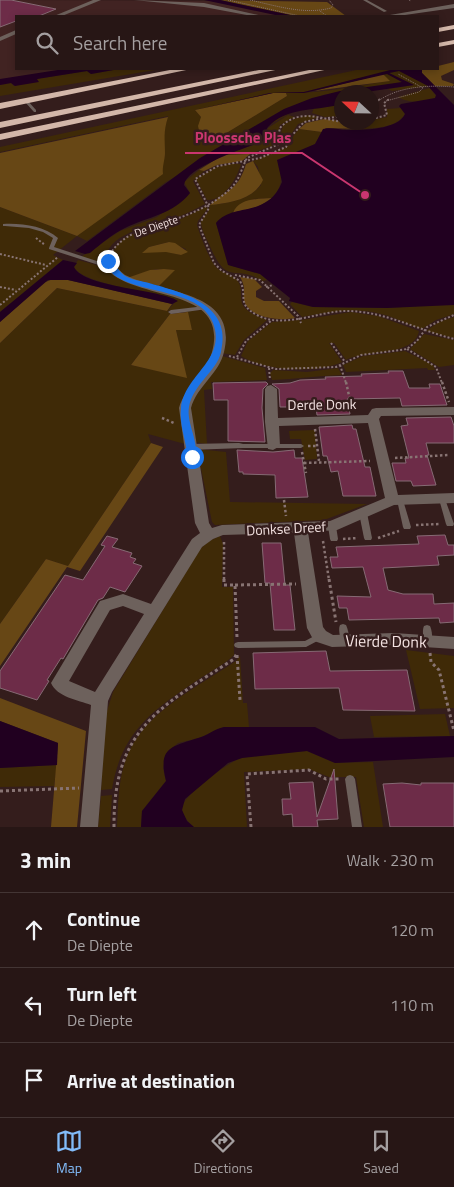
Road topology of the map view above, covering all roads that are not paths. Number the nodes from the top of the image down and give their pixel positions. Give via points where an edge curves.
1 (98, 0) edge
2 (136, 0) edge
3 (365, 0) edge
4 (454, 6) edge
5 (387, 13) edge
6 (60, 15) edge
7 (255, 15) edge
8 (454, 19) edge
9 (439, 22) edge
10 (454, 27) edge
11 (439, 30) edge
12 (15, 32) edge
13 (454, 34) edge
14 (439, 37) edge
15 (0, 39) edge
16 (454, 42) edge
17 (439, 45) edge
18 (182, 70) edge
19 (237, 70) edge
20 (271, 70) edge
21 (321, 70) edge
22 (126, 81) junction
23 (0, 99) edge
24 (26, 101) junction
25 (0, 106) edge
26 (34, 110) junction
27 (0, 117) edge
28 (0, 124) edge
29 (0, 138) edge
30 (5, 226) dead end
31 (110, 267) joint
32 (206, 308) junction
33 (171, 312) dead end
34 (271, 389) dead end
35 (453, 411) edge
36 (373, 419) junction
37 (271, 422) junction
38 (239, 446) joint
39 (273, 446) junction
40 (301, 446) road end
41 (190, 447) junction
42 (448, 498) edge
43 (396, 500) junction
44 (363, 513) junction
45 (450, 524) dead end
46 (293, 527) junction
47 (407, 528) dead end
48 (215, 532) junction
49 (368, 538) dead end
50 (154, 611) junction
51 (320, 636) junction
52 (454, 643) edge
53 (237, 649) road end
54 (100, 701) junction
55 (350, 779) road end
56 (89, 827) edge
57 (357, 827) edge

1 - 6 street
2 - 7 street via 204,4
3 - 5 lane
4 - 5 street
8 - 9 highway
10 - 11 highway
12 - 15 street
13 - 14 highway
16 - 17 highway
18 - 22 highway
19 - 26 highway
20 - 28 highway
21 - 29 highway
22 - 23 highway
22 - 24 highway
24 - 25 highway
24 - 26 lane
26 - 27 highway
30 - 31 lane via 45,231 56,238 51,248
31 - 32 street via 125,279 173,292
32 - 33 lane
32 - 41 street via 218,325 220,341 217,354 187,399 185,418
34 - 37 street, Derde Donk
35 - 36 street, Derde Donk via 376,412
36 - 37 street, Derde Donk
36 - 43 street, Derde Donk
37 - 39 street, Derde Donk
38 - 39 lane
38 - 41 street
39 - 40 lane
41 - 48 street via 202,523
42 - 43 street, Donkse Dreef
42 - 45 lane
43 - 44 street, Donkse Dreef
43 - 47 lane
44 - 46 street, Donkse Dreef via 333,533
44 - 49 lane
46 - 48 street, Donkse Dreef
46 - 51 street via 309,584 315,628
48 - 50 street via 192,549
50 - 54 street
50 - 54 street via 123,600 105,605 58,683 67,690
51 - 52 street, Vierde Donk via 332,641 344,634 394,639 427,635
51 - 53 lane, Vierde Donk via 306,644
54 - 56 street
55 - 57 lane

